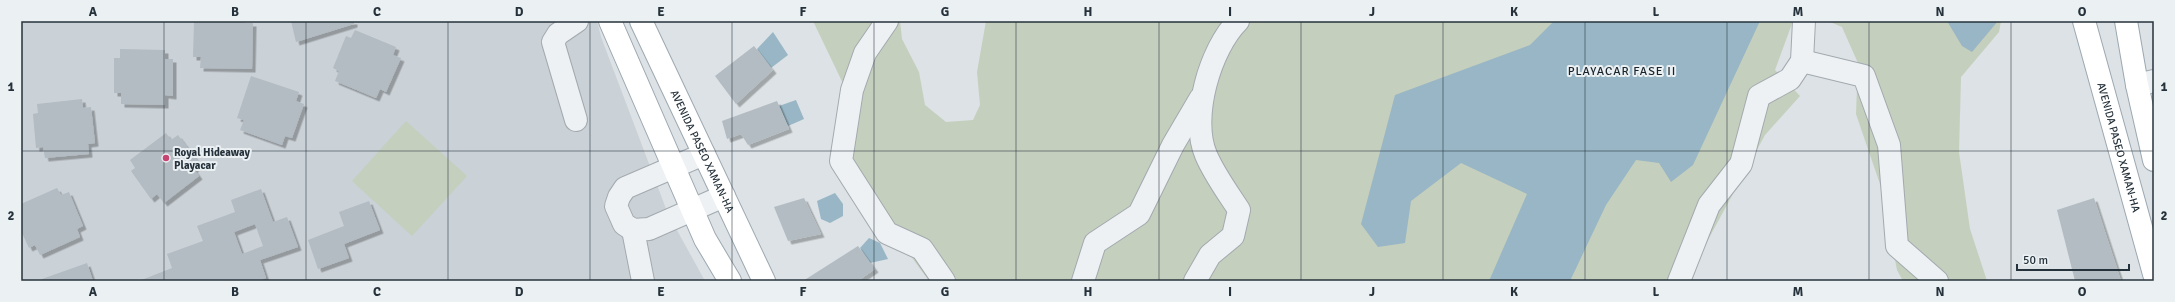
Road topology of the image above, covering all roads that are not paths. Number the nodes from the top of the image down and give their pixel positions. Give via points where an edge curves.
1 (577, 21) edge
2 (610, 21) edge
3 (641, 21) edge
4 (887, 21) edge
5 (1804, 21) edge
6 (2084, 21) edge
7 (2126, 21) edge
8 (1235, 22) edge
9 (1802, 61) junction
10 (2146, 83) edge
11 (1202, 96) junction
12 (576, 120) dead end
13 (704, 154) junction
14 (2154, 160) edge
15 (674, 168) junction
16 (724, 196) junction
17 (692, 211) junction
18 (633, 230) junction
19 (2154, 274) edge
20 (643, 281) edge
21 (730, 281) edge
22 (764, 281) edge
23 (944, 281) edge
24 (1083, 281) edge
25 (1195, 281) edge
26 (1679, 281) edge
27 (1937, 281) edge

1 - 12 lane via 558,34 554,42
2 - 15 main road
3 - 13 main road, AVENIDA PASEO XAMAN-HA
4 - 23 lane via 865,53 852,90 841,161 887,233 922,249
5 - 9 lane
6 - 19 main road, AVENIDA PASEO XAMAN-HA
7 - 10 main road
8 - 11 lane via 1222,41
9 - 26 lane via 1790,79 1759,96 1741,164 1709,206
9 - 27 lane via 1864,76 1889,145 1897,246
10 - 14 main road
11 - 24 lane via 1173,145 1139,214 1095,243
11 - 25 lane via 1200,123 1206,155 1239,210 1232,236 1210,255
13 - 15 lane
13 - 16 main road, AVENIDA PASEO XAMAN-HA
15 - 17 main road
15 - 18 lane via 625,188 619,196 616,206 624,224
16 - 17 lane
16 - 22 main road, AVENIDA PASEO XAMAN-HA
17 - 18 lane via 649,229
17 - 21 main road
18 - 20 lane

